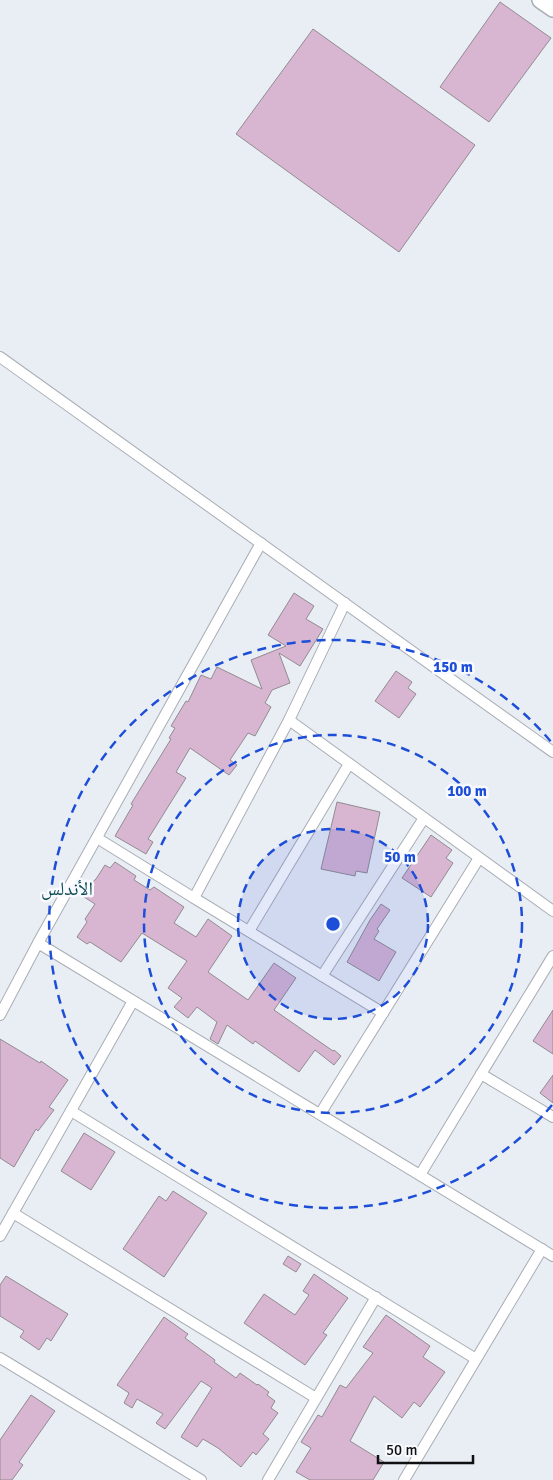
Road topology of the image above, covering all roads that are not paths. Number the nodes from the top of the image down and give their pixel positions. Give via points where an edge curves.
1 (540, 0) edge
2 (553, 9) edge
3 (0, 357) edge
4 (261, 543) junction
5 (345, 603) junction
6 (289, 720) junction
7 (553, 752) edge
8 (349, 764) junction
9 (424, 818) junction
10 (97, 838) junction
11 (479, 858) junction
12 (194, 898) junction
13 (553, 911) edge
14 (249, 931) junction
15 (38, 943) junction
16 (553, 956) edge
17 (322, 976) junction
18 (133, 1001) junction
19 (383, 1013) junction
20 (0, 1015) edge
21 (481, 1074) junction
22 (71, 1111) junction
23 (320, 1114) junction
24 (553, 1117) edge
25 (420, 1175) junction
26 (13, 1213) junction
27 (0, 1236) edge
28 (542, 1249) junction
29 (553, 1256) edge
30 (376, 1297) junction
31 (0, 1358) edge
32 (476, 1359) junction
33 (316, 1398) junction
34 (200, 1480) edge
35 (268, 1480) edge
36 (404, 1480) edge

1 - 2 main road
3 - 4 street
4 - 5 street
4 - 10 street
5 - 6 street
5 - 7 street
6 - 8 street
6 - 12 street
8 - 9 street
8 - 14 street
9 - 11 street
9 - 17 street
10 - 12 street
10 - 15 street
11 - 13 street
11 - 19 street
12 - 14 street
14 - 17 street
15 - 18 street
15 - 20 street
16 - 21 street
17 - 19 street
18 - 22 street
18 - 23 street
19 - 23 street
21 - 24 street
21 - 25 street
22 - 26 street
22 - 30 street
23 - 25 street
25 - 28 street
26 - 27 street
26 - 33 street
28 - 29 street
28 - 32 street
30 - 32 street
30 - 33 street
31 - 34 street
32 - 36 street
33 - 35 street

